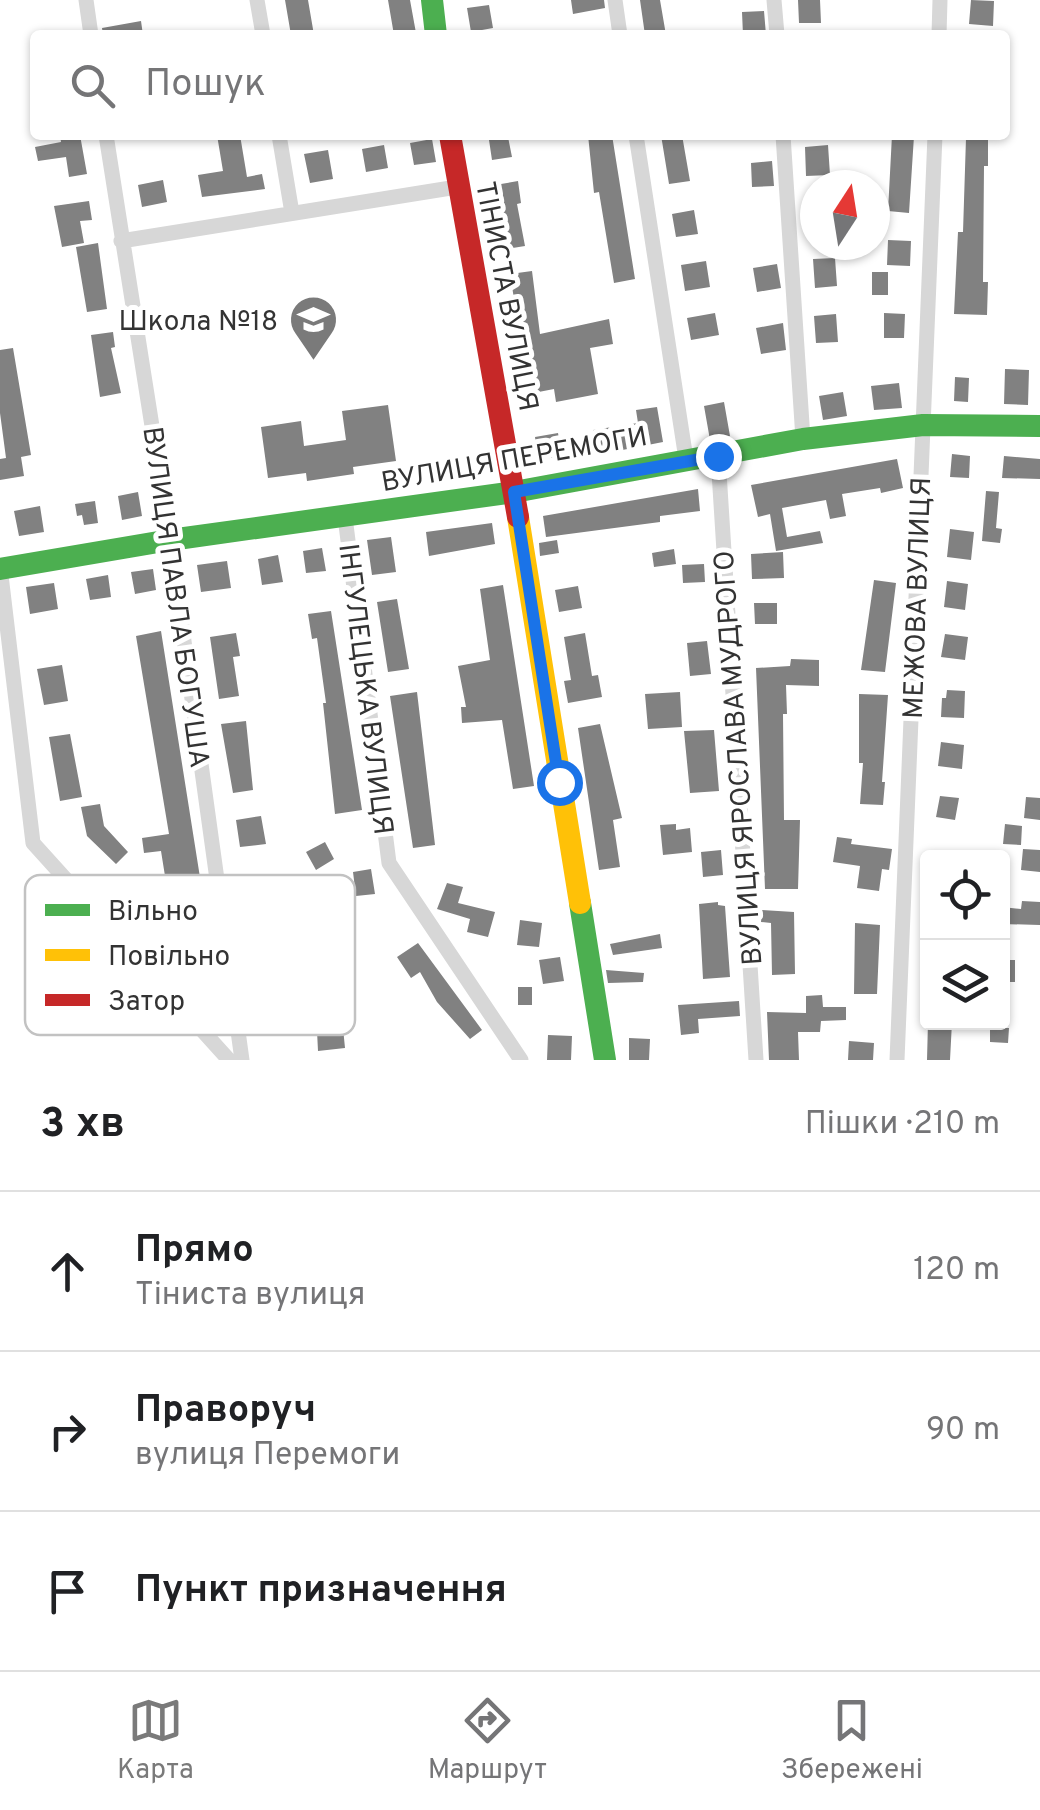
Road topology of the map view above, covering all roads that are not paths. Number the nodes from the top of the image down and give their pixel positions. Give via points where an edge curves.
1 (86, 0) edge
2 (258, 0) edge
3 (432, 0) edge
4 (615, 0) edge
5 (774, 0) edge
6 (940, 0) edge
7 (90, 30) edge
8 (262, 30) edge
9 (435, 30) edge
10 (619, 30) edge
11 (776, 30) edge
12 (939, 30) edge
13 (107, 140) edge
14 (280, 140) edge
15 (451, 140) edge
16 (637, 140) edge
17 (783, 140) edge
18 (935, 140) edge
19 (456, 187) junction
20 (292, 214) junction
21 (121, 241) junction
22 (923, 425) junction
23 (1040, 426) edge
24 (803, 438) junction
25 (718, 456) junction
26 (686, 459) junction
27 (514, 492) junction
28 (344, 517) junction
29 (170, 540) junction
30 (0, 568) edge
31 (61, 875) edge
32 (216, 875) edge
33 (206, 1035) edge
34 (239, 1035) edge
35 (229, 1060) edge
36 (242, 1060) edge
37 (521, 1060) edge
38 (606, 1060) edge
39 (756, 1060) edge
40 (897, 1060) edge

1 - 7 street
2 - 8 street
3 - 9 street
4 - 10 street
5 - 11 street
6 - 12 street
13 - 21 street, ВУЛИЦЯ ПАВЛА БОГУША
14 - 20 street
15 - 19 street, ТІНИСТА ВУЛИЦЯ
16 - 26 street
17 - 24 street
18 - 22 street, МЕЖОВА ВУЛИЦЯ
19 - 20 street
19 - 27 street, ТІНИСТА ВУЛИЦЯ
20 - 21 street
21 - 29 street, ВУЛИЦЯ ПАВЛА БОГУША
22 - 23 street, ВУЛИЦЯ ПЕРЕМОГИ
22 - 24 street, ВУЛИЦЯ ПЕРЕМОГИ
22 - 40 street, МЕЖОВА ВУЛИЦЯ
24 - 25 street, ВУЛИЦЯ ПЕРЕМОГИ
25 - 26 street, ВУЛИЦЯ ПЕРЕМОГИ
25 - 39 street, ВУЛИЦЯ ЯРОСЛАВА МУДРОГО
26 - 27 street, ВУЛИЦЯ ПЕРЕМОГИ
27 - 28 street, ВУЛИЦЯ ПЕРЕМОГИ
27 - 38 street, ТІНИСТА ВУЛИЦЯ
28 - 29 street, ВУЛИЦЯ ПЕРЕМОГИ
28 - 37 street, ІНГУЛЕЦЬКА ВУЛИЦЯ via 389,864
29 - 30 street, ВУЛИЦЯ ПЕРЕМОГИ
29 - 32 street, ВУЛИЦЯ ПАВЛА БОГУША
30 - 31 street via 33,844
33 - 35 street
34 - 36 street, ВУЛИЦЯ ПАВЛА БОГУША

